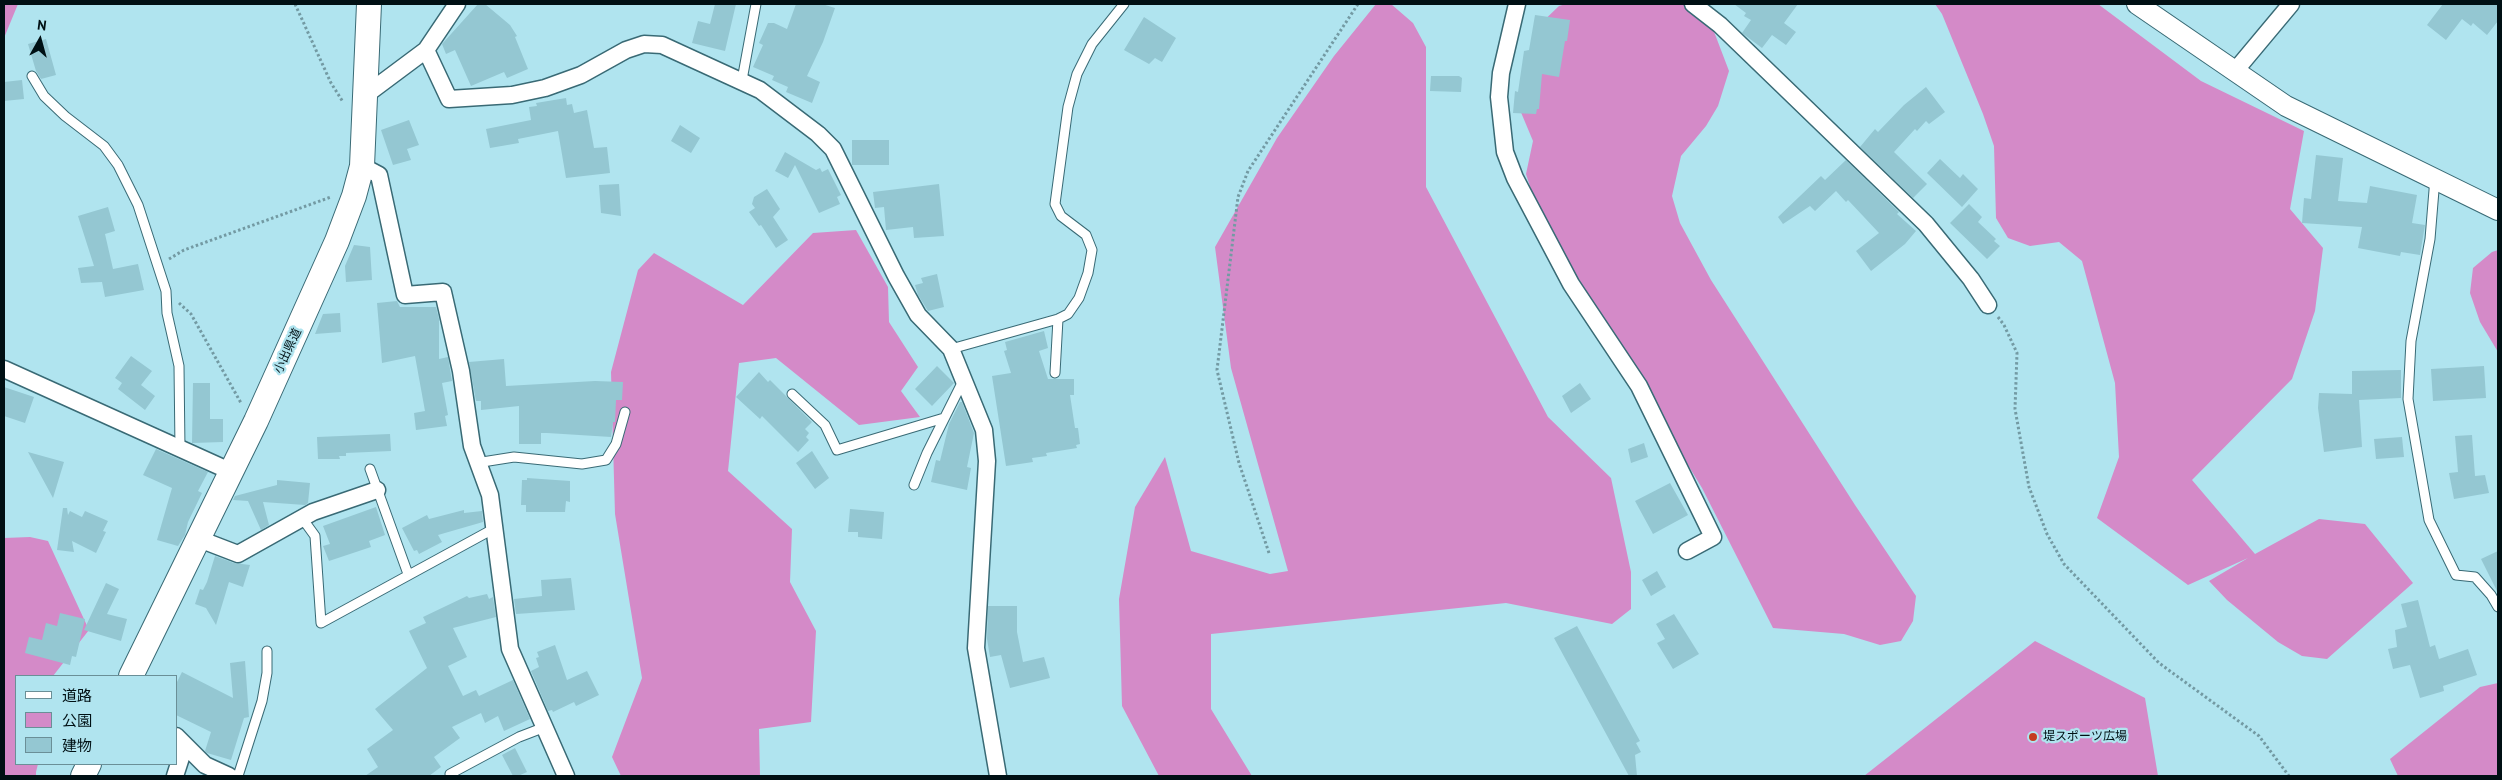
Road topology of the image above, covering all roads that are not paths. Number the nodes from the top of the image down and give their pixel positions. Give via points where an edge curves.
1 (369, 4) edge
2 (457, 4) edge
3 (756, 4) edge
4 (1124, 4) edge
5 (1517, 4) edge
6 (1693, 4) edge
7 (2137, 4) edge
8 (2291, 4) edge
9 (426, 50) junction
10 (2235, 71) junction
11 (32, 76) dead end
12 (742, 80) junction
13 (367, 94) junction
14 (362, 166) junction
15 (2435, 178) junction
16 (2498, 210) edge
17 (1988, 305) road end
18 (1058, 319) junction
19 (951, 349) junction
20 (4, 370) edge
21 (1054, 373) dead end
22 (963, 381) junction
23 (792, 394) dead end
24 (626, 412) dead end
25 (944, 418) junction
26 (180, 449) junction
27 (476, 463) junction
28 (370, 469) dead end
29 (232, 472) junction
30 (914, 485) dead end
31 (377, 490) junction
32 (302, 518) junction
33 (495, 528) junction
34 (199, 538) junction
35 (1687, 550) dead end
36 (408, 574) junction
37 (2498, 607) edge
38 (267, 651) dead end
39 (131, 675) edge
40 (545, 727) junction
41 (181, 741) edge
42 (178, 758) edge
43 (450, 774) dead end
44 (229, 776) edge
45 (238, 776) edge
46 (566, 776) edge
47 (998, 776) edge

1 - 13 main road, 小出県道
2 - 9 street
3 - 12 lane
4 - 18 lane via 1092,44 1076,74 1068,107 1055,204 1061,216 1086,235 1092,250 1079,298 1068,314
5 - 35 street via 1501,73 1499,97 1505,152 1515,178 1571,284 1639,386 1713,537
6 - 17 street via 1720,25 1926,224 1972,278
7 - 10 street
8 - 10 street
9 - 12 street via 449,99 545,88 581,75 626,50 644,44 662,45
9 - 13 street
10 - 15 street via 2286,106
11 - 26 lane via 44,96 104,146 118,165 138,205 166,291 167,313 179,366
12 - 19 street via 811,128 834,149 918,315
13 - 14 main road, 小出県道
14 - 27 street via 379,175 405,295 442,292 461,371
14 - 29 main road, 小出県道 via 337,241
15 - 16 street
15 - 37 lane via 2430,239 2411,342 2408,399 2429,520 2456,575 2475,577
18 - 19 lane
18 - 21 lane
19 - 22 street
20 - 26 street
22 - 25 lane
22 - 47 street via 985,438 987,461 976,648
23 - 25 lane via 824,425 837,450
24 - 27 lane via 616,444 606,460 582,464 514,457
25 - 30 lane
26 - 29 street
27 - 33 street via 490,495
28 - 31 lane
29 - 34 main road, 小出県道
31 - 32 street
31 - 36 lane
32 - 34 street via 238,554
32 - 36 lane via 315,536 321,623
33 - 36 lane
33 - 40 street via 510,649
34 - 39 main road, 小出県道
38 - 45 lane via 262,701
40 - 43 lane via 519,737
40 - 46 street
41 - 42 street
41 - 44 street via 205,765

